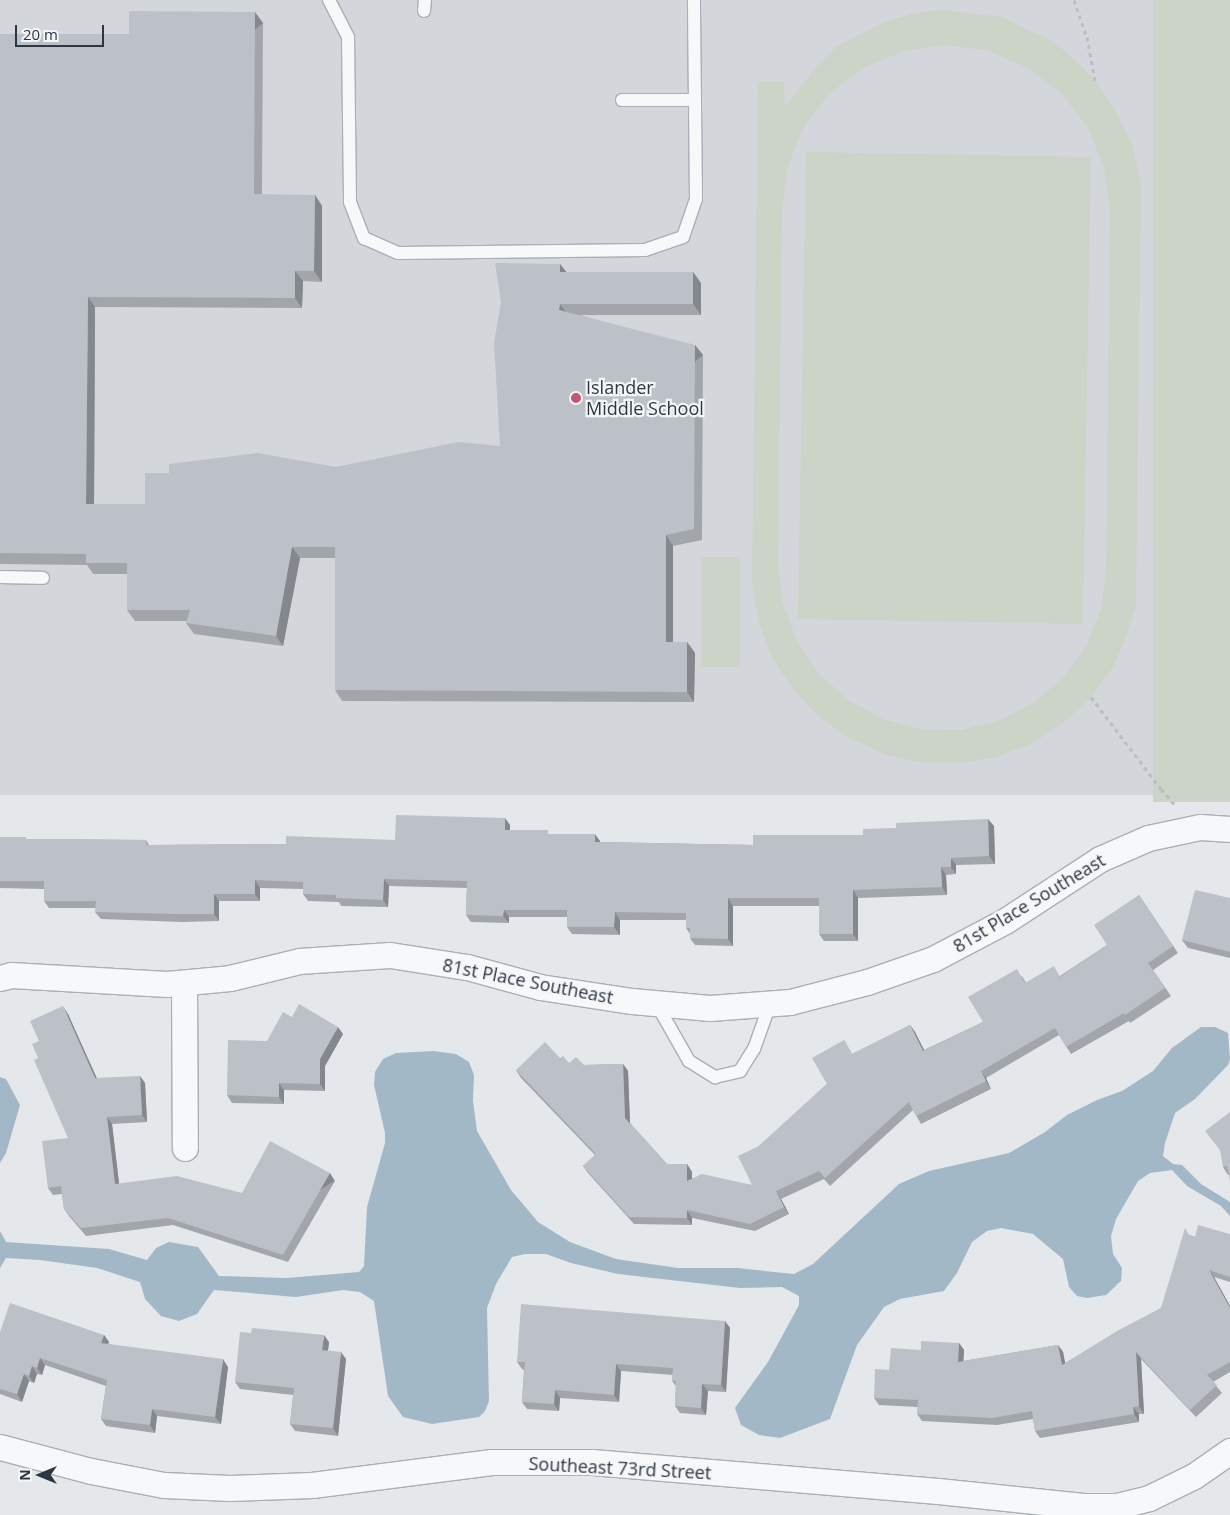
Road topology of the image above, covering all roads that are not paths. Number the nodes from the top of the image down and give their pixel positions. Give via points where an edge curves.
1 (330, 0) edge
2 (694, 0) edge
3 (622, 100) dead end
4 (695, 100) junction
5 (0, 577) edge
6 (43, 578) dead end
7 (1230, 829) edge
8 (0, 978) edge
9 (184, 983) junction
10 (656, 1003) junction
11 (770, 1004) junction
12 (185, 1148) dead end
13 (0, 1447) edge
14 (1230, 1452) edge

1 - 4 lane via 348,37 350,202 364,238 398,254 645,250 683,237 696,199
2 - 4 lane
3 - 4 lane
5 - 6 lane
7 - 11 street, 81st Place Southeast via 1200,827 1148,838 1100,859 1005,921 933,959 867,982
8 - 9 street, 81st Place Southeast via 11,975
9 - 10 street, 81st Place Southeast via 230,978 299,961 390,955 467,967 540,987
9 - 12 street
10 - 11 street, 81st Place Southeast via 710,1008
10 - 11 lane via 689,1061 715,1077 740,1071 754,1049
13 - 14 street, Southeast 73rd Street via 91,1471 164,1485 230,1488 312,1485 492,1462 592,1462 1083,1506 1117,1506 1149,1498 1194,1476

